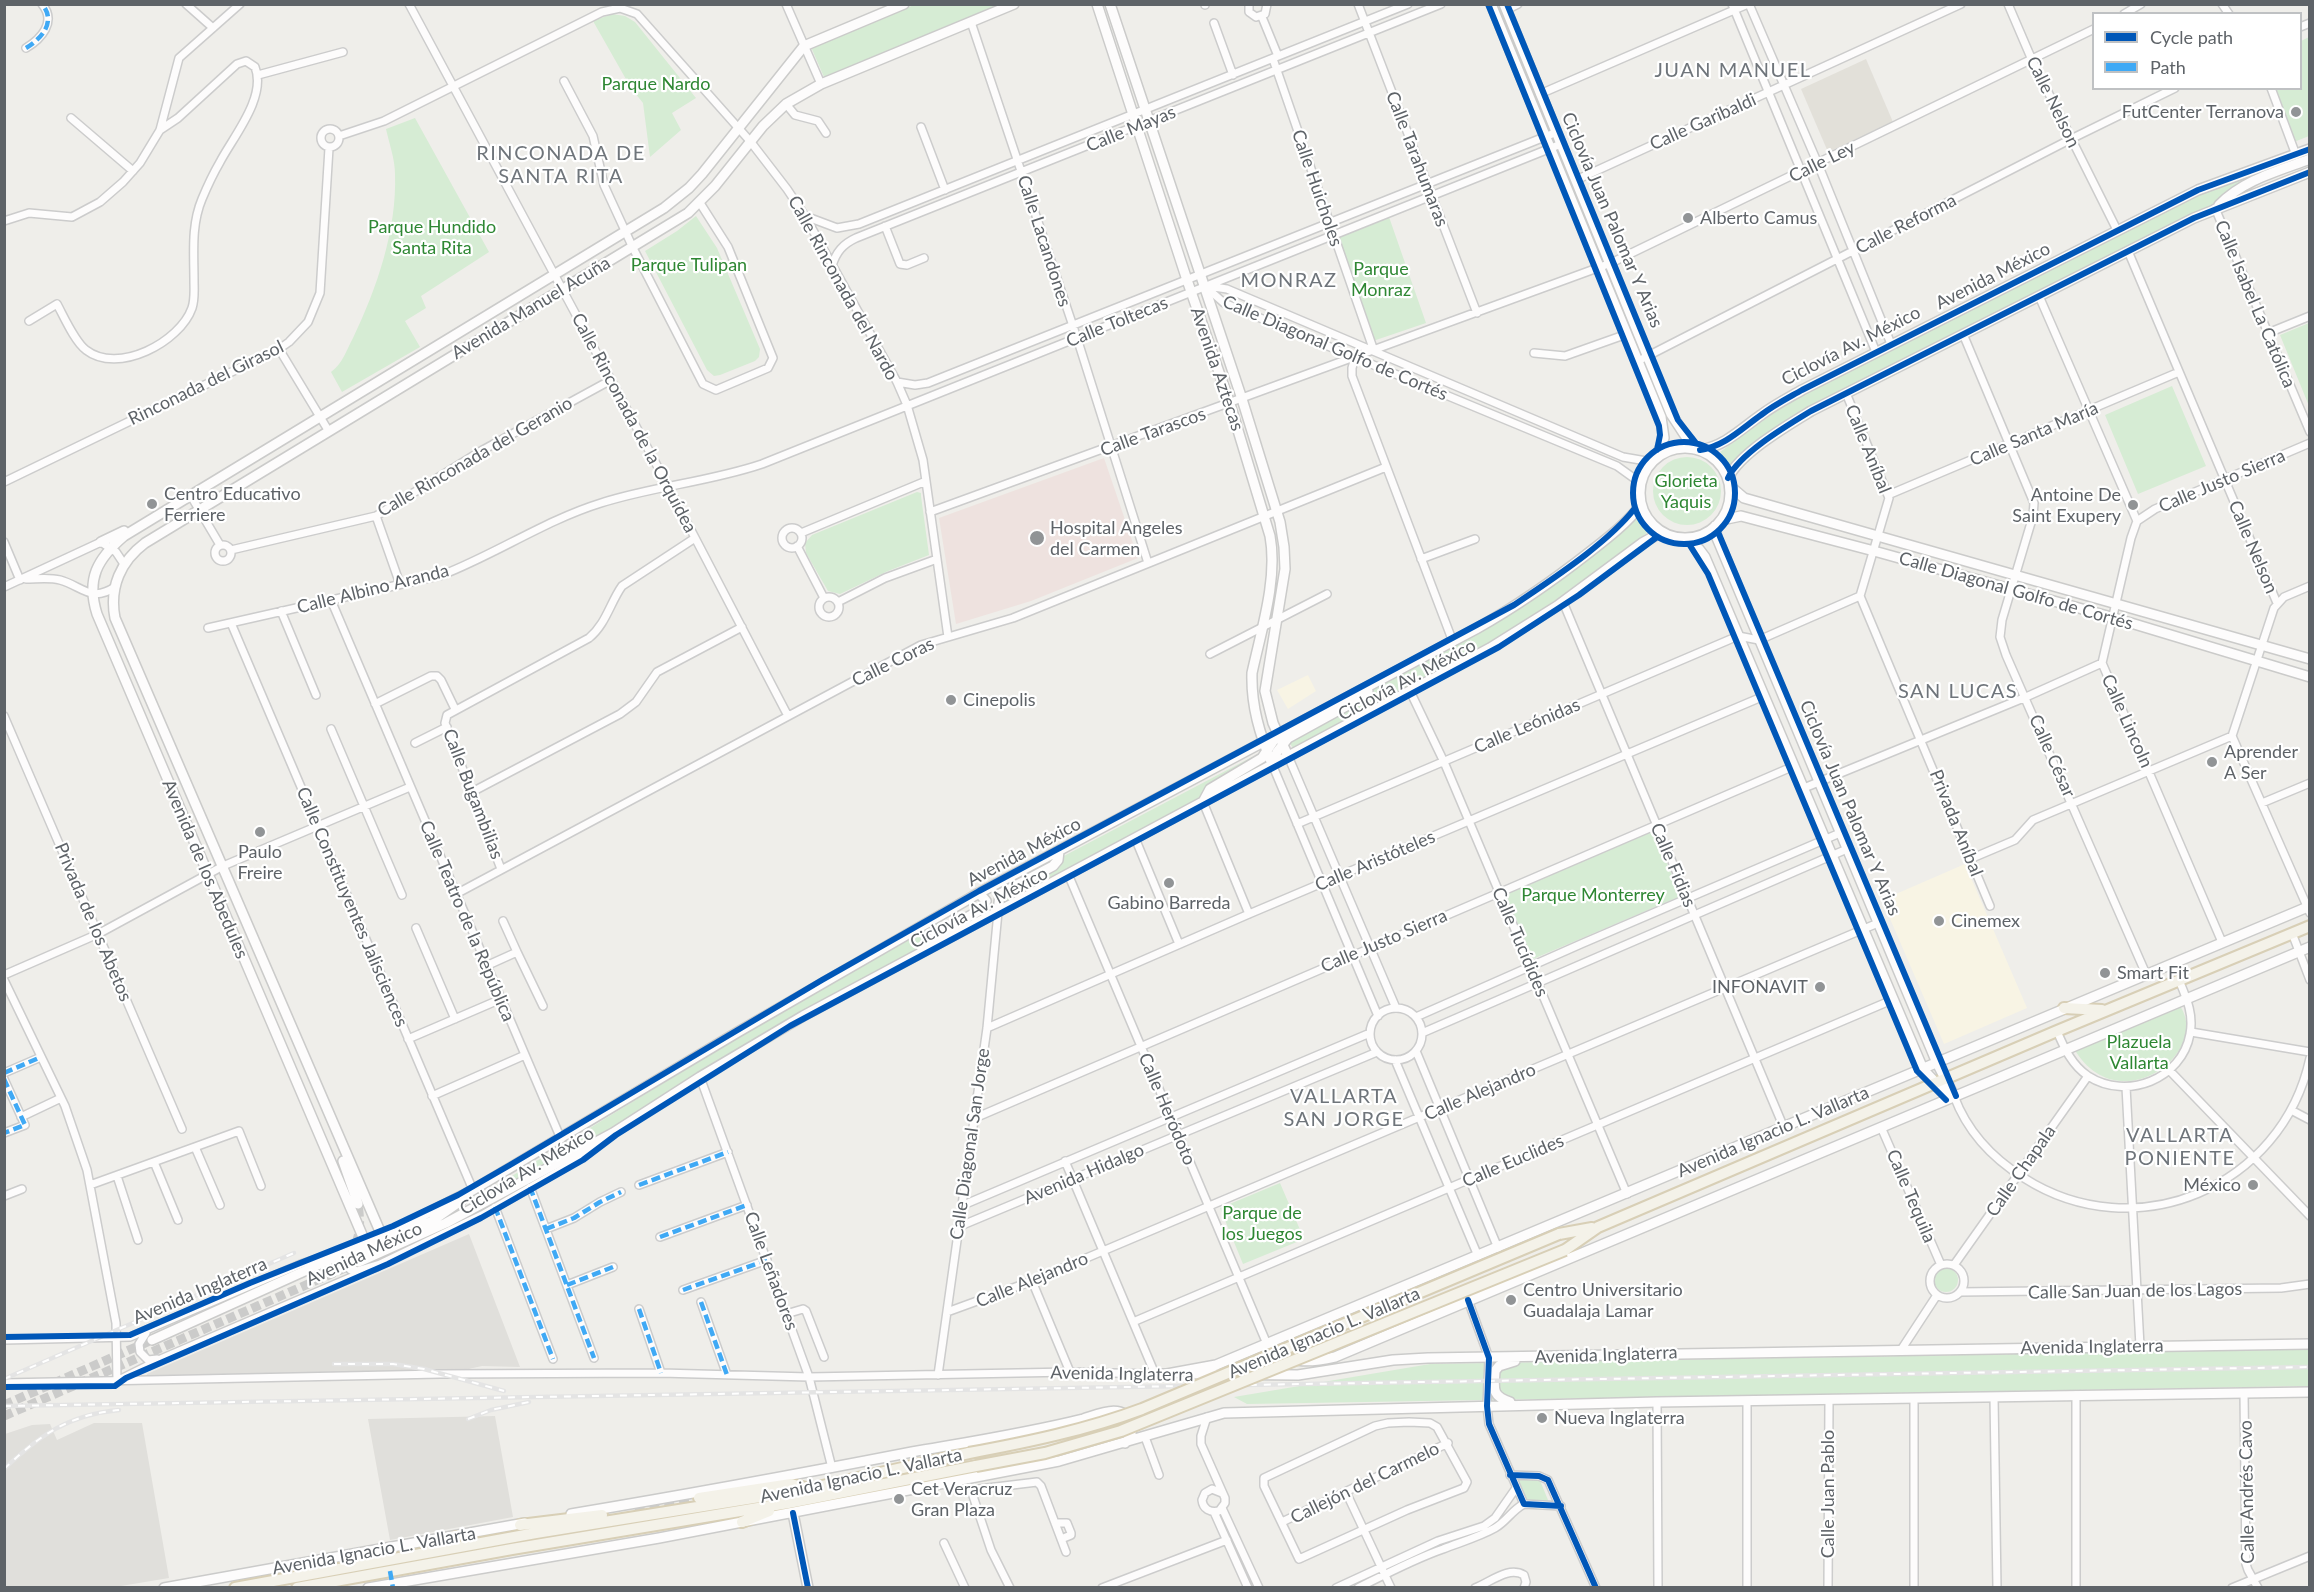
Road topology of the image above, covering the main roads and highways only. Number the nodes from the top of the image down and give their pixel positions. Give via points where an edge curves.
1 (2310, 926) edge
2 (2064, 1008) road end
3 (2105, 1011) junction
4 (1598, 1227) junction
5 (809, 1489) junction
6 (699, 1498) tunnel mouth
7 (791, 1508) junction
8 (635, 1511) tunnel mouth
9 (742, 1522) road end
10 (520, 1525) road end
11 (456, 1537) road end
12 (423, 1553) junction
13 (235, 1587) edge
14 (297, 1587) edge

1 - 3 main road, Avenida Ignacio L. Vallarta
2 - 3 main road
3 - 4 main road, Avenida Ignacio L. Vallarta
4 - 5 main road, Avenida Ignacio L. Vallarta, bridge via 1559,1234 1143,1409 1081,1430
4 - 7 main road, Avenida Ignacio L. Vallarta, bridge via 1565,1250 1122,1431 1045,1453
5 - 6 main road via 791,1484
5 - 12 main road, Avenida Ignacio L. Vallarta
7 - 9 main road
7 - 14 main road, Avenida Ignacio L. Vallarta
8 - 10 main road
11 - 12 main road
12 - 13 main road, Avenida Ignacio L. Vallarta

